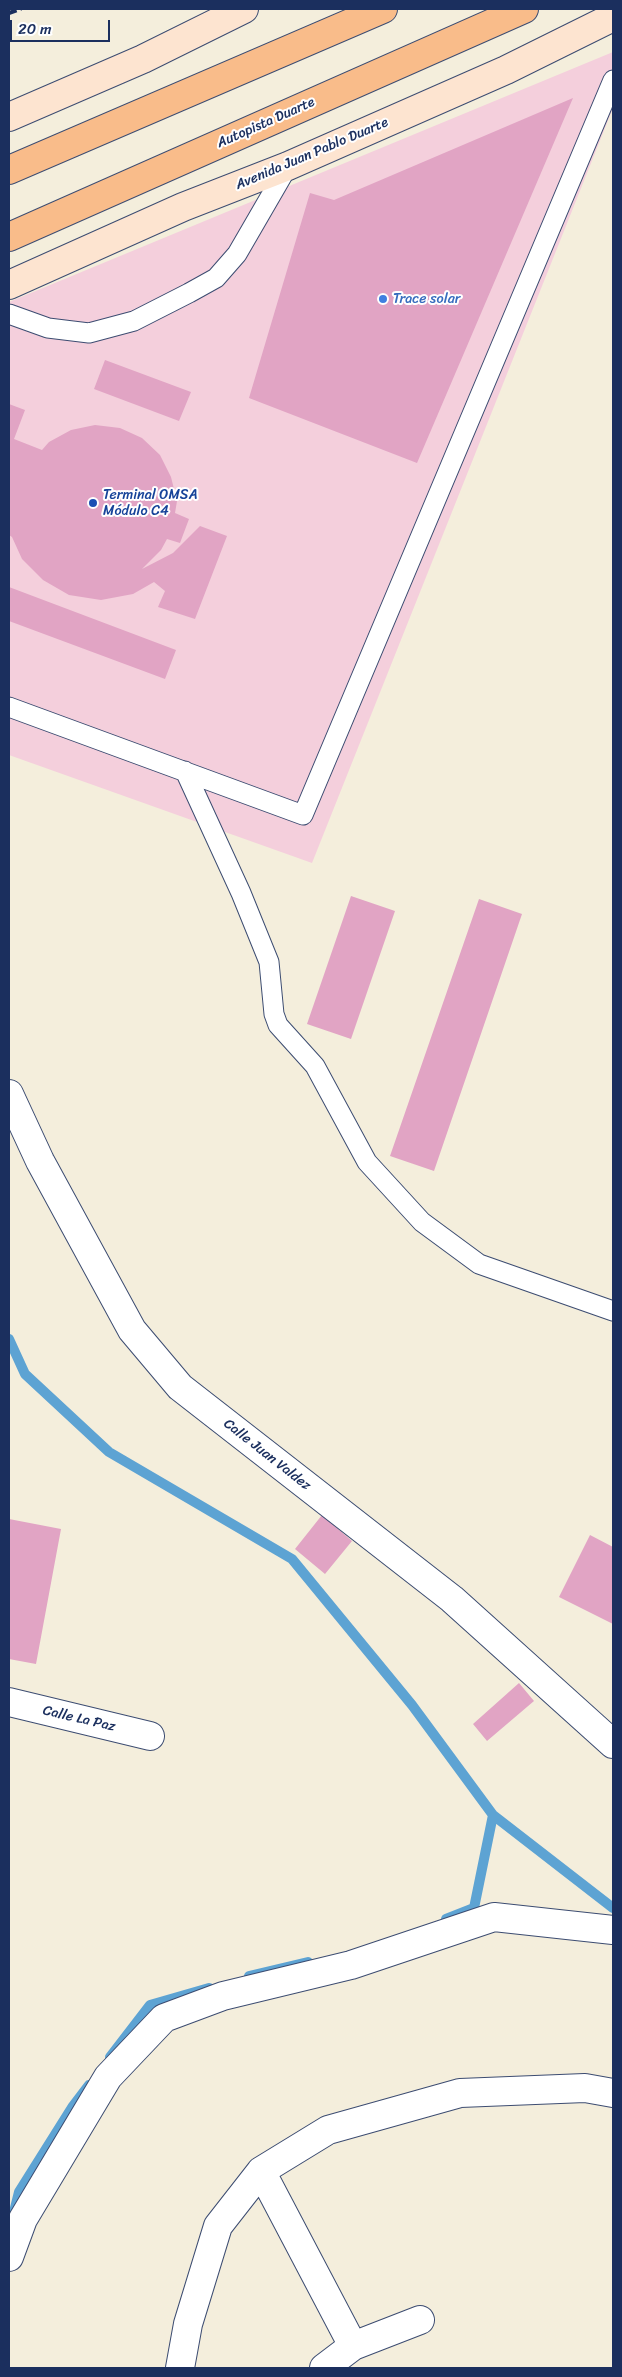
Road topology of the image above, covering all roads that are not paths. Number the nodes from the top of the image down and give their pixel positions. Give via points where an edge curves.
1 (244, 9) edge
2 (383, 9) edge
3 (524, 9) edge
4 (613, 17) edge
5 (613, 80) edge
6 (9, 117) edge
7 (288, 166) junction
8 (9, 170) edge
9 (9, 237) edge
10 (9, 285) edge
11 (9, 314) edge
12 (9, 707) edge
13 (185, 771) junction
14 (9, 1094) edge
15 (613, 1311) edge
16 (9, 1702) edge
17 (150, 1736) dead end
18 (613, 1744) edge
19 (613, 1930) edge
20 (613, 2093) edge
21 (262, 2170) junction
22 (9, 2258) edge
23 (420, 2320) dead end
24 (353, 2346) junction
25 (180, 2368) edge
26 (324, 2368) edge

1 - 6 main road via 143,59
2 - 8 highway
3 - 9 highway, Autopista Duarte
4 - 7 main road, Avenida Juan Pablo Duarte via 506,70
5 - 13 lane via 303,815
7 - 10 main road, Avenida Juan Pablo Duarte via 183,207
7 - 11 lane via 237,254 216,278 189,294 134,321 89,333 48,328
12 - 13 lane
13 - 15 lane via 269,962 278,1025 315,1066 368,1162 422,1222 479,1264
14 - 18 street, Calle Juan Valdez via 40,1161 132,1330 180,1387 452,1599
16 - 17 street, Calle La Paz
19 - 22 street via 494,1917 351,1966 223,1996 164,2018 108,2077 23,2219
20 - 21 street via 585,2088 460,2093 328,2130
21 - 24 street
21 - 25 street via 218,2226 188,2324
23 - 24 street
24 - 26 street

